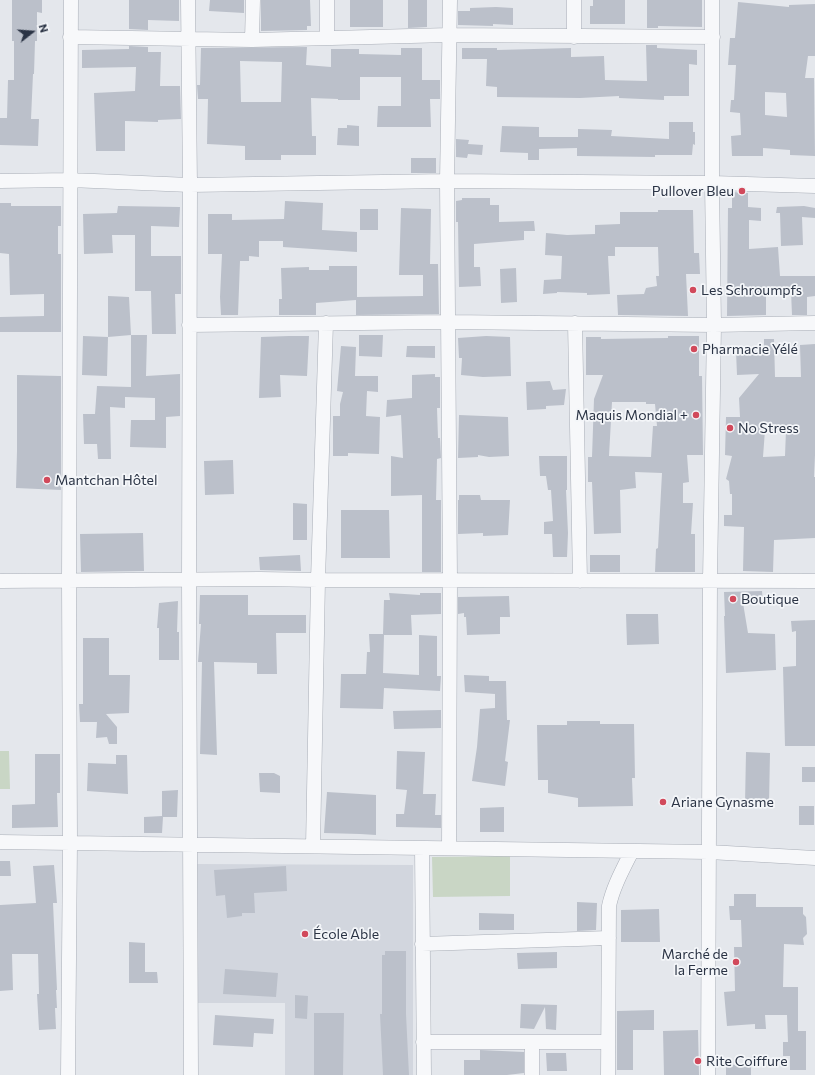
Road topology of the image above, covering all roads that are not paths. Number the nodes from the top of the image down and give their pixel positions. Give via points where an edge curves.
1 (70, 0) edge
2 (188, 0) edge
3 (253, 0) edge
4 (327, 0) edge
5 (450, 0) edge
6 (574, 0) edge
7 (712, 0) edge
8 (450, 35) junction
9 (70, 37) junction
10 (574, 37) junction
11 (713, 37) junction
12 (327, 38) junction
13 (188, 39) junction
14 (252, 40) junction
15 (70, 180) junction
16 (0, 181) edge
17 (447, 181) junction
18 (712, 183) junction
19 (190, 185) junction
20 (815, 186) edge
21 (448, 322) junction
22 (326, 323) junction
23 (575, 323) junction
24 (815, 323) edge
25 (189, 324) junction
26 (714, 324) junction
27 (68, 580) junction
28 (189, 580) junction
29 (318, 580) junction
30 (450, 580) junction
31 (580, 580) junction
32 (710, 580) junction
33 (0, 581) edge
34 (815, 581) edge
35 (0, 842) edge
36 (70, 843) junction
37 (189, 844) junction
38 (313, 846) junction
39 (422, 848) junction
40 (449, 848) junction
41 (632, 851) junction
42 (709, 852) junction
43 (815, 858) edge
44 (609, 938) junction
45 (422, 944) junction
46 (422, 1042) junction
47 (532, 1042) junction
48 (607, 1042) junction
49 (68, 1075) edge
50 (190, 1075) edge
51 (424, 1075) edge
52 (532, 1075) edge
53 (608, 1075) edge
54 (708, 1075) edge

1 - 9 street
2 - 13 street
3 - 14 street
4 - 12 street
5 - 8 street
6 - 10 street
7 - 11 street
8 - 10 street
8 - 12 street
8 - 17 street
9 - 13 street
9 - 15 street
10 - 11 street
11 - 18 street
12 - 14 street
13 - 14 street
13 - 19 street
15 - 16 street
15 - 19 street
15 - 27 street
17 - 18 street
17 - 19 street
17 - 21 street
18 - 20 street
18 - 26 street
19 - 25 street
21 - 22 street
21 - 23 street
21 - 30 street
22 - 25 street
22 - 29 street
23 - 26 street
23 - 31 street
24 - 26 street
25 - 28 street
26 - 32 street
27 - 28 street
27 - 33 street
27 - 36 street
28 - 29 street
28 - 37 street
29 - 30 street
29 - 38 street
30 - 31 street
30 - 40 street
31 - 32 street
32 - 34 street
32 - 42 street
35 - 36 street
36 - 37 street
36 - 49 street
37 - 38 street
37 - 50 street
38 - 39 street
39 - 40 street
39 - 45 street
40 - 41 street
41 - 42 street
41 - 44 street via 611,896
42 - 43 street
42 - 54 street
44 - 45 street
44 - 48 street
45 - 46 street
46 - 47 street
46 - 51 street
47 - 48 street
47 - 52 street
48 - 53 street

